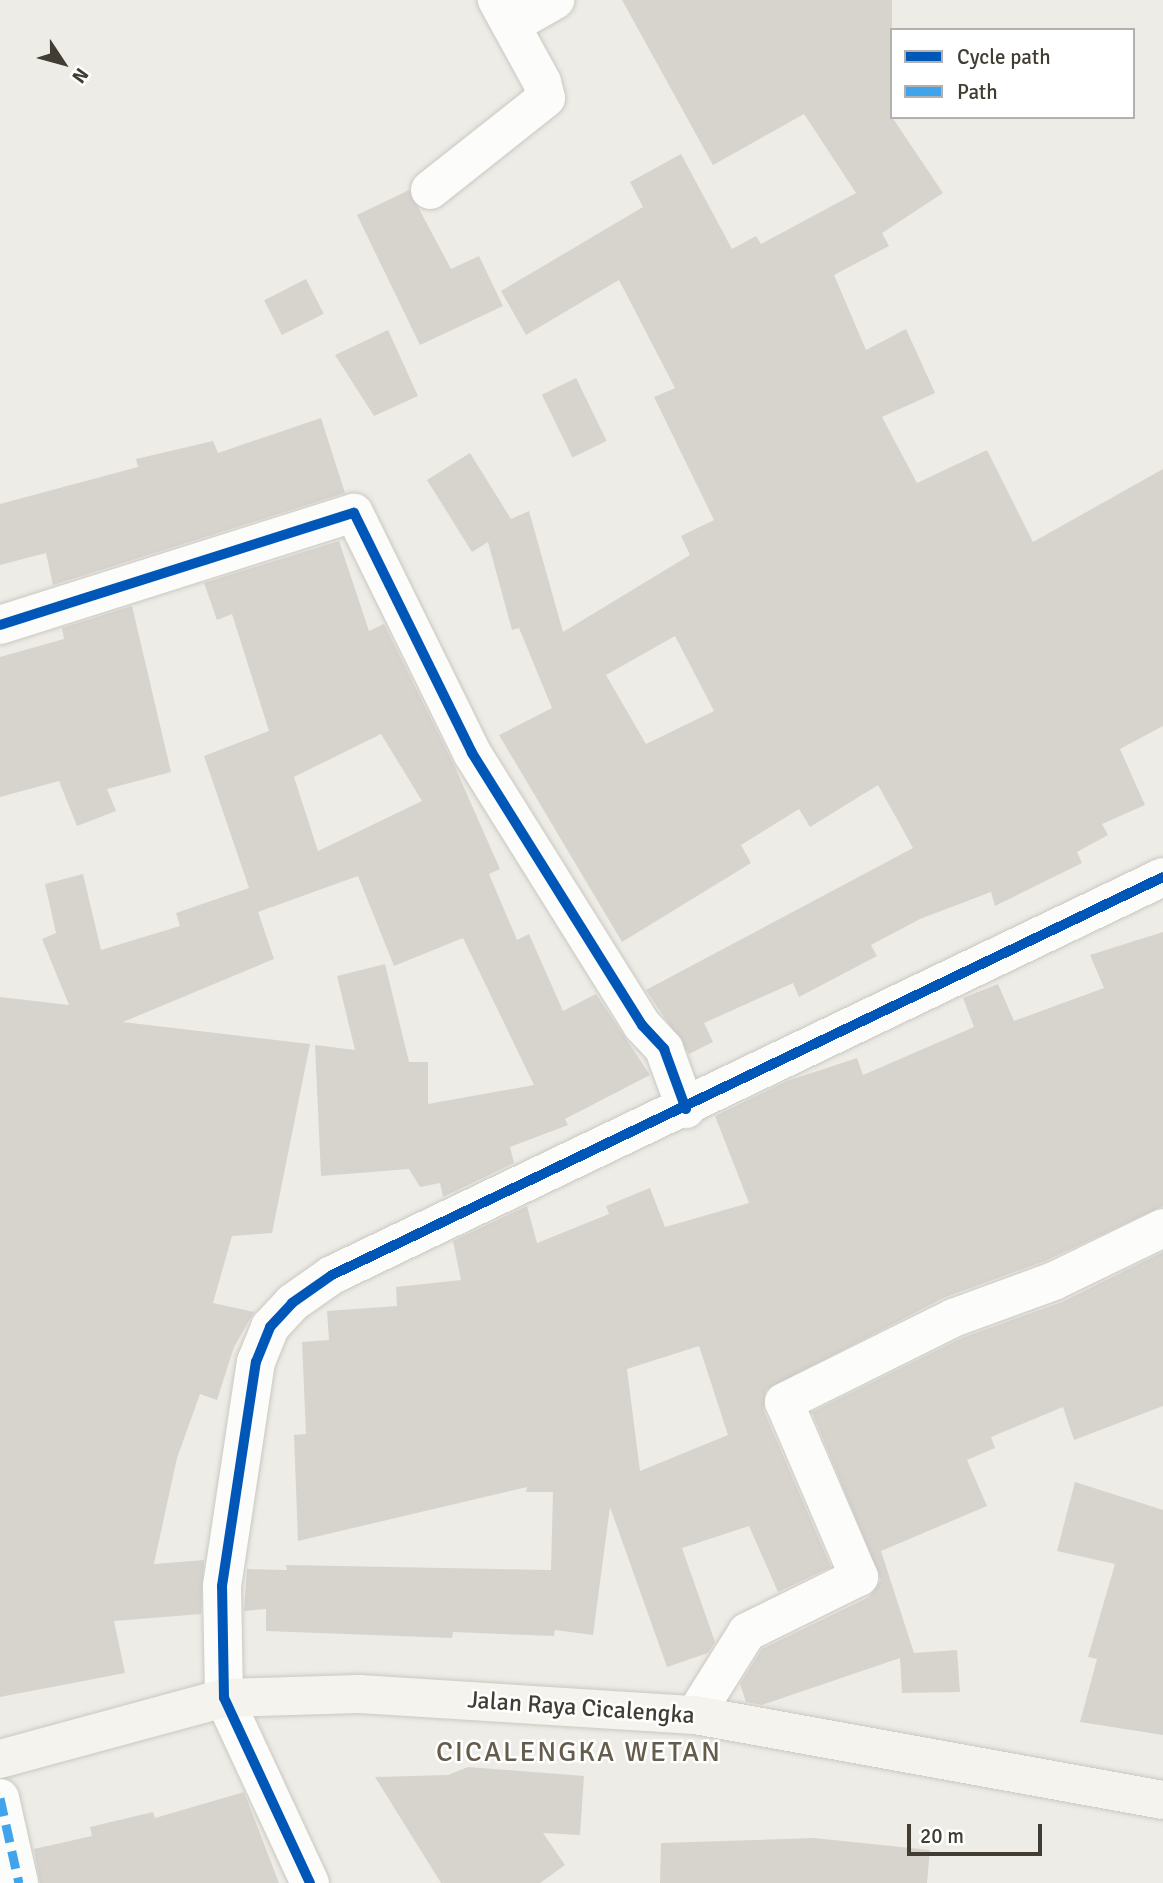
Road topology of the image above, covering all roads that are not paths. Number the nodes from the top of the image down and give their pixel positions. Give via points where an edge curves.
1 (555, 0) edge
2 (504, 12) edge
3 (430, 190) dead end
4 (0, 625) edge
5 (1163, 877) edge
6 (686, 1110) junction
7 (1163, 1228) edge
8 (224, 1698) junction
9 (695, 1715) junction
10 (0, 1759) edge
11 (0, 1798) edge
12 (1163, 1800) edge
13 (19, 1883) edge
14 (310, 1883) edge

1 - 2 street
2 - 3 street via 545,98
4 - 6 street via 354,513 472,753 642,1025 664,1049
5 - 6 street
6 - 8 street via 332,1275 292,1303 270,1327 256,1362 224,1573
7 - 9 street via 1054,1281 953,1318 784,1402 859,1577 747,1632
8 - 9 main road, Jalan Raya Cicalengka via 359,1694
8 - 10 main road, Jalan Raya Cicalengka
8 - 14 street
9 - 12 main road, Jalan Raya Cicalengka
11 - 13 street

